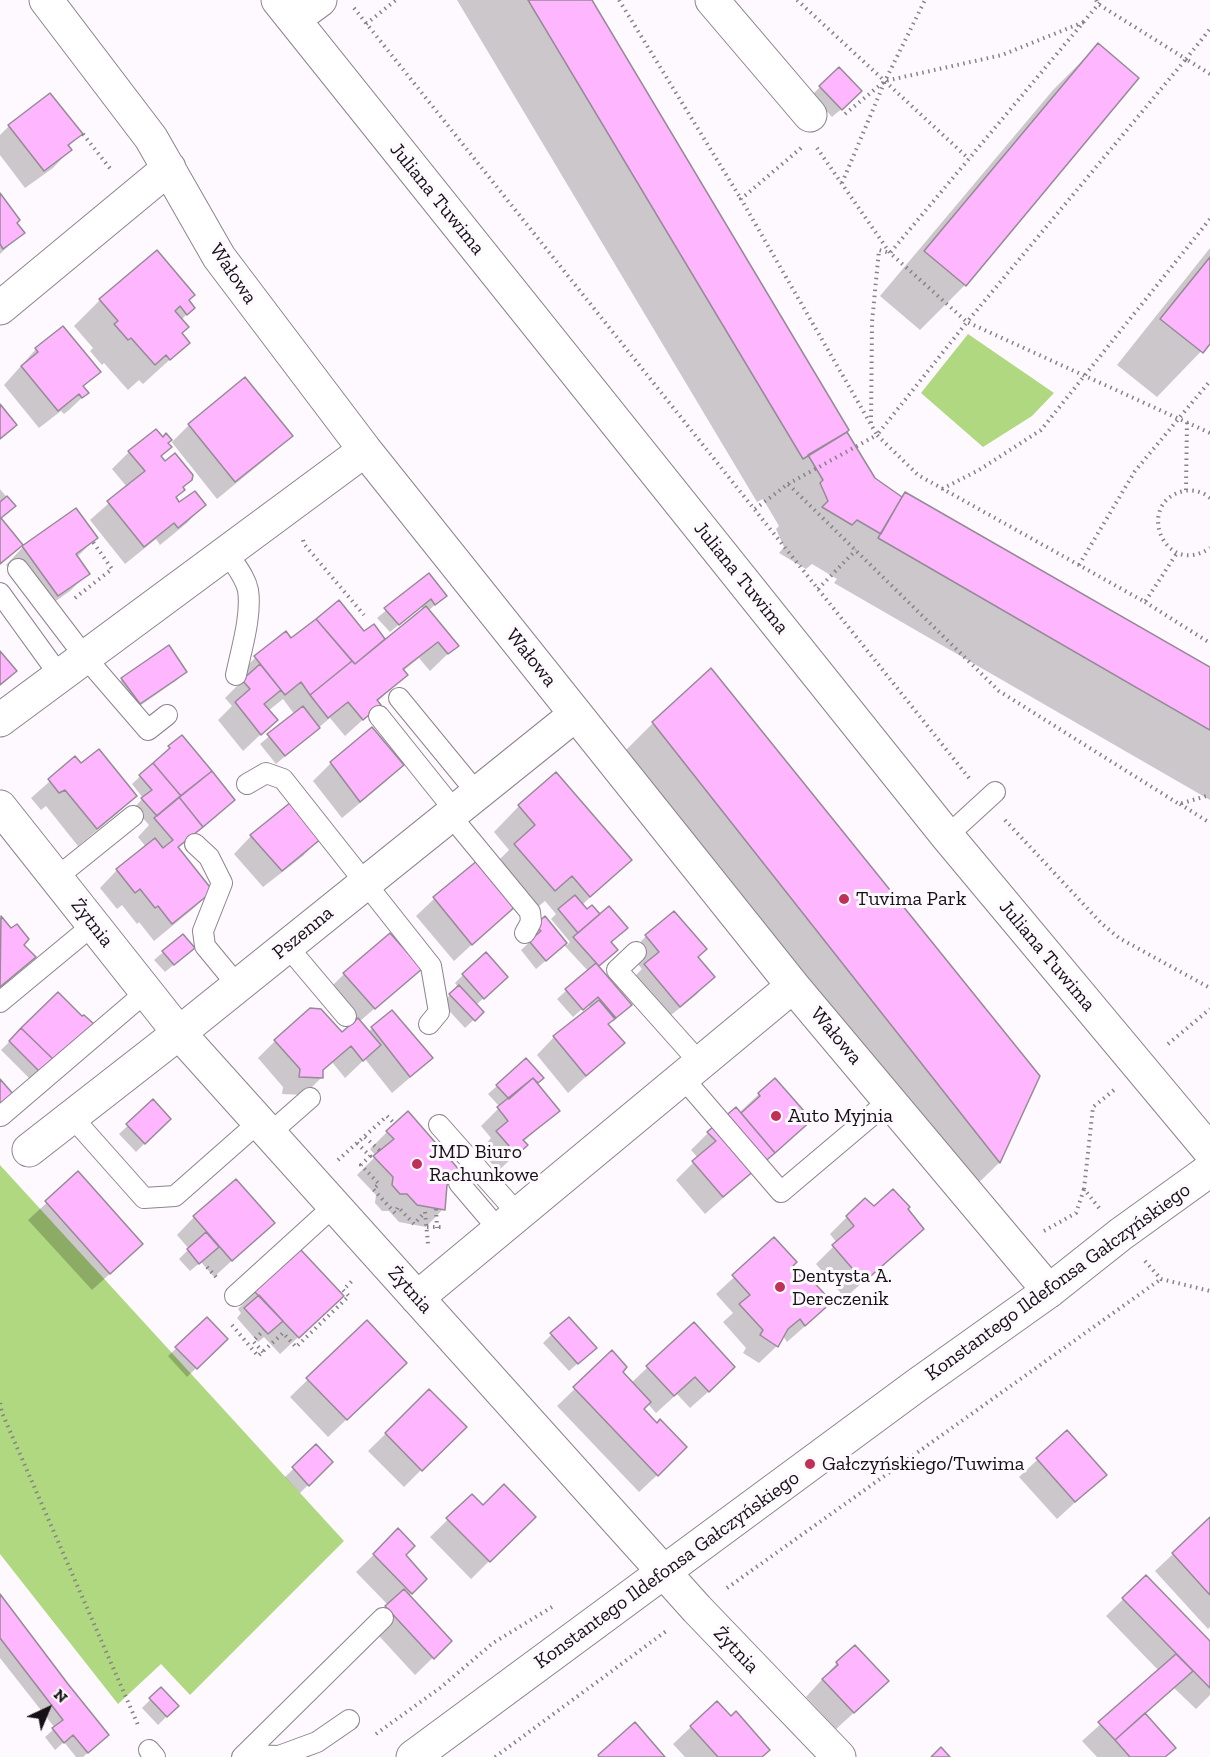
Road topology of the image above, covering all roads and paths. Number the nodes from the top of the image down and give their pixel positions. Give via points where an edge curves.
1 (46, 0) edge
2 (320, 0) edge
3 (348, 0) edge
4 (396, 0) edge
5 (620, 0) edge
6 (712, 0) edge
7 (797, 0) edge
8 (925, 0) edge
9 (1099, 1) edge
10 (286, 10) edge
11 (1084, 22) junction
12 (366, 24) junction
13 (1210, 29) edge
14 (1186, 59) junction
15 (1210, 74) edge
16 (885, 81) junction
17 (820, 125) junction
18 (83, 134) dead end
19 (969, 159) junction
20 (170, 168) junction
21 (842, 183) junction
22 (132, 199) junction
23 (741, 199) junction
24 (1210, 219) edge
25 (890, 253) junction
26 (0, 308) edge
27 (967, 322) junction
28 (1085, 375) junction
29 (1210, 381) edge
30 (1180, 419) junction
31 (1187, 422) junction
32 (871, 426) junction
33 (1210, 433) edge
34 (877, 435) junction
35 (365, 450) junction
36 (788, 484) junction
37 (942, 489) junction
38 (1186, 491) junction
39 (300, 498) junction
40 (1210, 498) edge
41 (755, 509) junction
42 (93, 542) dead end
43 (856, 550) junction
44 (1210, 550) edge
45 (226, 552) junction
46 (1177, 553) junction
47 (1078, 565) junction
48 (18, 569) dead end
49 (818, 589) junction
50 (0, 593) edge
51 (1145, 602) junction
52 (53, 615) junction
53 (363, 615) dead end
54 (1210, 643) edge
55 (73, 666) junction
56 (236, 675) dead end
57 (399, 698) dead end
58 (576, 714) junction
59 (167, 716) dead end
60 (379, 716) dead end
61 (0, 720) edge
62 (247, 784) dead end
63 (1210, 795) edge
64 (991, 796) junction
65 (1179, 804) junction
66 (461, 806) junction
67 (0, 807) edge
68 (133, 816) dead end
69 (1210, 823) edge
70 (947, 836) junction
71 (195, 844) dead end
72 (56, 878) junction
73 (366, 882) junction
74 (93, 925) junction
75 (525, 933) dead end
76 (286, 946) junction
77 (636, 952) dead end
78 (237, 986) junction
79 (793, 986) junction
80 (1210, 988) edge
81 (146, 992) junction
82 (0, 1002) edge
83 (1210, 1009) edge
84 (346, 1016) dead end
85 (429, 1024) dead end
86 (179, 1033) junction
87 (1141, 1068) junction
88 (692, 1070) junction
89 (309, 1098) dead end
90 (890, 1100) junction
91 (2, 1116) dead end
92 (72, 1117) junction
93 (394, 1123) dead end
94 (439, 1125) dead end
95 (264, 1128) junction
96 (365, 1137) junction
97 (357, 1143) junction
98 (29, 1150) dead end
99 (380, 1150) dead end
100 (1210, 1151) edge
101 (1210, 1170) edge
102 (459, 1183) dead end
103 (1084, 1189) junction
104 (323, 1194) junction
105 (435, 1209) dead end
106 (509, 1222) junction
107 (437, 1228) dead end
108 (1000, 1231) junction
109 (1121, 1234) junction
110 (358, 1275) dead end
111 (1161, 1279) junction
112 (1049, 1291) junction
113 (1210, 1291) edge
114 (424, 1292) junction
115 (235, 1296) joint
116 (264, 1330) dead end
117 (263, 1352) junction
118 (0, 1403) edge
119 (1, 1412) edge
120 (664, 1573) junction
121 (553, 1606) dead end
122 (697, 1609) junction
123 (382, 1618) dead end
124 (349, 1720) dead end
125 (369, 1739) dead end
126 (152, 1754) edge
127 (243, 1756) edge
128 (413, 1757) edge
129 (495, 1757) edge
130 (839, 1757) edge

1 - 20 street, Wałowa
2 - 10 street
3 - 12 path
4 - 12 path
5 - 23 path
6 - 17 street
7 - 16 path
8 - 16 path
9 - 11 path
9 - 14 path
10 - 70 street, Juliana Tuwima
11 - 16 path via 1002,55
11 - 19 path
12 - 41 path
13 - 14 path
14 - 15 path
14 - 27 path
16 - 17 path
16 - 19 path
16 - 21 path
17 - 21 path
17 - 23 path
18 - 22 path
19 - 25 path
20 - 22 street
20 - 35 street, Wałowa via 219,257
21 - 25 path
22 - 26 street
23 - 32 path
24 - 28 path
25 - 27 path
25 - 32 path via 879,250 872,322
27 - 28 path
27 - 34 path
28 - 30 path
28 - 37 path via 1041,430
29 - 30 path
30 - 31 path
30 - 47 path via 1135,471
31 - 33 path
31 - 38 path
32 - 34 path
34 - 36 path
34 - 37 path via 918,476
35 - 39 street
35 - 58 street, Wałowa
36 - 41 path
36 - 43 path
37 - 47 path
38 - 40 path via 1197,491
38 - 46 path via 1167,500 1158,518 1161,538
39 - 45 street
39 - 53 path via 304,544
41 - 49 path
42 - 52 path via 112,568
43 - 49 path
43 - 65 path via 999,691
44 - 46 path via 1199,555
45 - 55 street
45 - 56 lane via 248,589
46 - 51 path
47 - 51 path
48 - 52 lane
49 - 64 path
50 - 55 lane
51 - 54 path
52 - 55 lane
55 - 59 lane via 148,730
55 - 61 street
57 - 66 lane
58 - 66 street, Pszenna
58 - 79 street, Wałowa
60 - 66 lane
62 - 73 lane via 266,773 283,779
63 - 65 path
64 - 70 lane
64 - 80 path via 1101,923 1119,938
65 - 69 path
66 - 73 street, Pszenna
66 - 75 lane via 531,912
67 - 72 street, Żytnia
68 - 72 lane
70 - 87 street, Juliana Tuwima
71 - 78 lane via 209,857 222,883 203,931 205,946
72 - 74 street, Żytnia
73 - 76 street, Pszenna
73 - 85 lane via 431,966 439,1012
74 - 81 street, Żytnia
74 - 82 lane
76 - 78 street, Pszenna
76 - 84 lane
77 - 88 lane via 617,970
78 - 86 street, Pszenna
79 - 88 street
79 - 90 street, Wałowa
81 - 86 street, Żytnia
81 - 91 lane
83 - 87 path
86 - 92 street, Pszenna
86 - 95 street, Żytnia
87 - 100 street, Juliana Tuwima
87 - 103 path via 1093,1107
88 - 90 lane via 781,1192
88 - 106 street
89 - 95 lane
90 - 108 street, Wałowa
92 - 95 lane via 144,1198 176,1196
92 - 98 street, Pszenna
93 - 96 path via 387,1116
94 - 106 lane
95 - 104 street, Żytnia
96 - 97 path
96 - 99 path
97 - 104 path
97 - 114 path via 370,1156 361,1165 379,1184 373,1189 394,1213 398,1207 414,1224 425,1212
101 - 109 street, Konstantego Ildefonsa Gałczyńskiego
102 - 106 lane
103 - 108 path via 1076,1213 1043,1232 1016,1218
103 - 109 path
104 - 114 street, Żytnia
104 - 115 lane
105 - 107 path
106 - 114 street
108 - 112 street, Wałowa
109 - 111 path
109 - 112 street, Konstantego Ildefonsa Gałczyńskiego
110 - 117 path via 344,1290 349,1296 296,1347 283,1333
111 - 113 path
111 - 122 path
112 - 120 street, Konstantego Ildefonsa Gałczyńskiego
114 - 120 street, Żytnia
115 - 117 path via 231,1301 238,1310 228,1321 258,1356
116 - 117 path via 253,1341
118 - 119 path
119 - 126 path
120 - 122 street, Żytnia
120 - 128 street, Konstantego Ildefonsa Gałczyńskiego
121 - 125 path via 493,1644
122 - 129 path
122 - 130 street, Żytnia
123 - 127 lane
124 - 127 lane via 317,1742 279,1756

